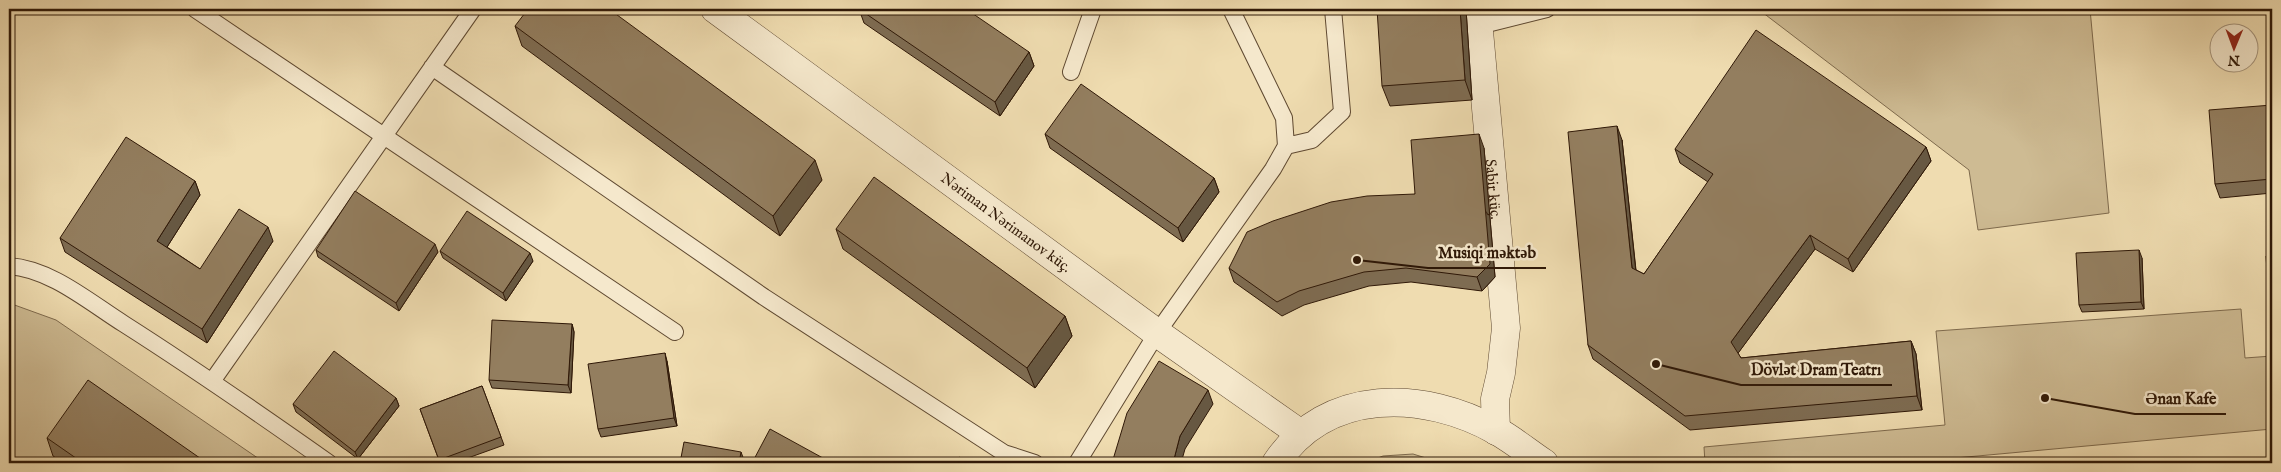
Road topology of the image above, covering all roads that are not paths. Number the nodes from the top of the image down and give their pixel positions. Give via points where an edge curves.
1 (195, 9) edge
2 (473, 9) edge
3 (716, 9) edge
4 (1093, 9) edge
5 (1231, 9) edge
6 (1333, 9) edge
7 (1547, 9) edge
8 (1478, 17) edge
9 (432, 67) junction
10 (1071, 72) dead end
11 (385, 135) junction
12 (1286, 146) junction
13 (9, 266) edge
14 (675, 332) dead end
15 (1157, 333) junction
16 (213, 380) junction
17 (1496, 431) junction
18 (1301, 434) junction
19 (329, 463) edge
20 (1035, 463) edge
21 (1077, 463) edge
22 (1276, 463) edge
23 (1544, 463) edge

1 - 11 lane
2 - 9 lane
3 - 15 street, Nəriman Nərimanov küç.
4 - 10 lane
5 - 12 lane via 1284,118
6 - 12 lane via 1342,112 1312,140
7 - 8 lane
8 - 17 street, Sabir küç. via 1506,328 1502,373 1495,399
9 - 11 lane
9 - 20 lane via 764,297 1004,453
11 - 14 lane
11 - 16 lane
12 - 15 lane
13 - 16 lane via 55,280
15 - 18 street, Nəriman Nərimanov küç.
15 - 21 lane
16 - 19 lane
17 - 18 street via 1462,415 1435,408 1402,402 1376,402 1325,418
17 - 23 street
18 - 22 street

